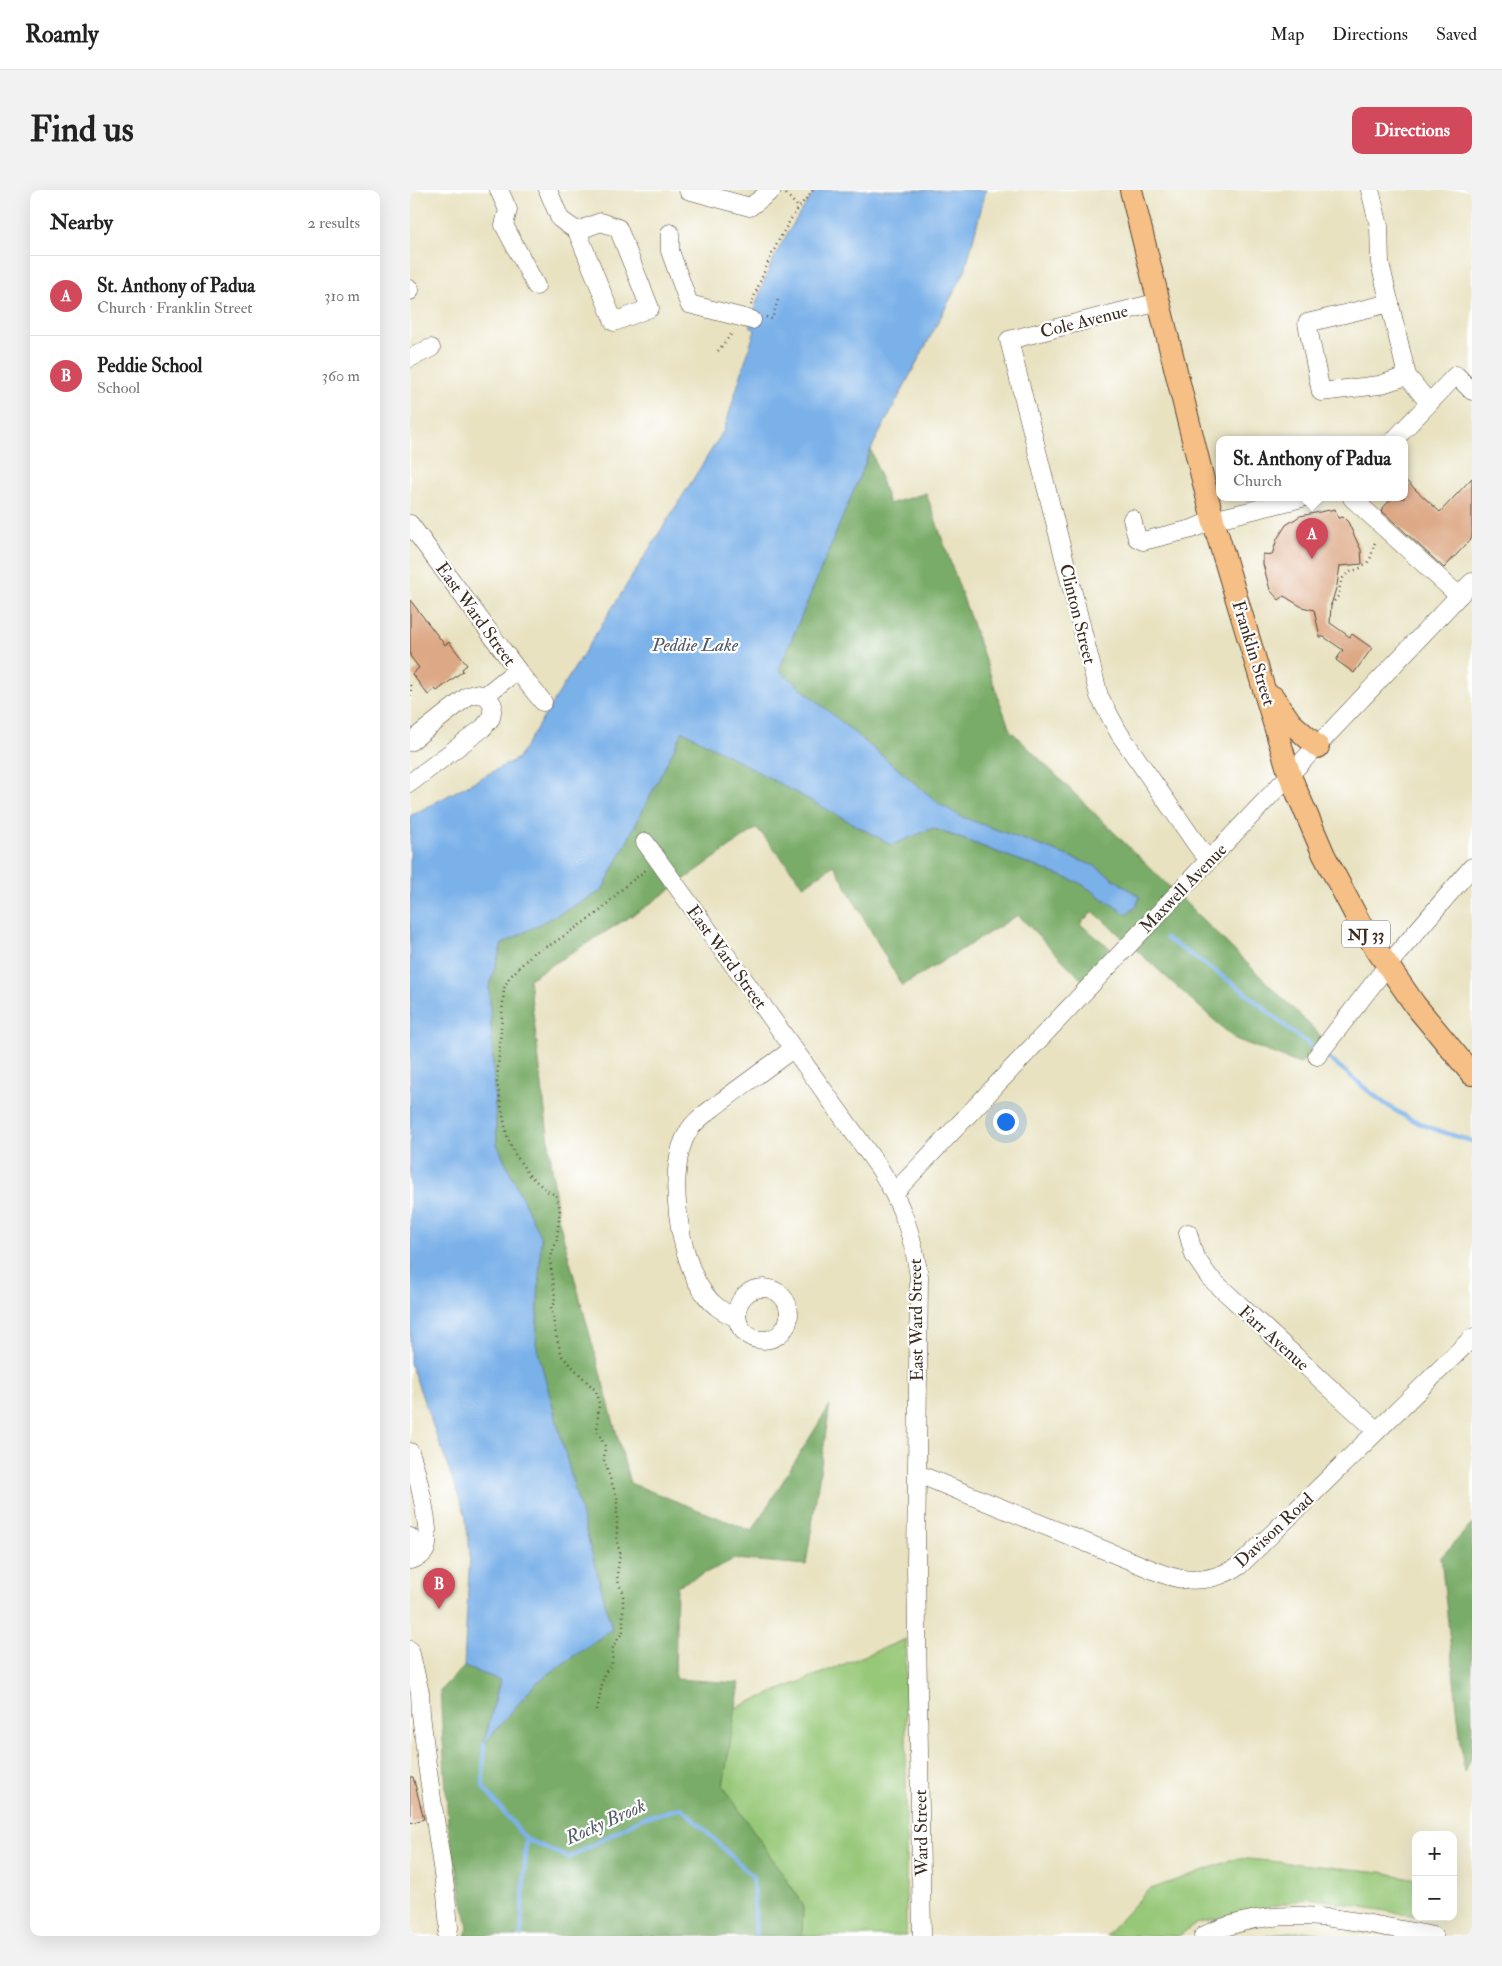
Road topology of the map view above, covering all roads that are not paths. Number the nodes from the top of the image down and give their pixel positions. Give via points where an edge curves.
1 (499, 190) edge
2 (548, 190) edge
3 (688, 190) edge
4 (772, 190) edge
5 (1131, 190) edge
6 (1370, 190) edge
7 (577, 231) junction
8 (670, 233) dead end
9 (536, 286) dead end
10 (1159, 302) junction
11 (1390, 303) junction
12 (748, 317) road end
13 (1010, 340) joint
14 (431, 348) dead end
15 (410, 358) edge
16 (1407, 376) junction
17 (1472, 391) edge
18 (1429, 402) junction
19 (1398, 436) edge
20 (1290, 501) edge
21 (1355, 501) edge
22 (1132, 519) dead end
23 (1213, 520) junction
24 (413, 536) edge
25 (1472, 582) edge
26 (1459, 596) junction
27 (517, 670) junction
28 (1262, 681) junction
29 (486, 695) junction
30 (543, 702) dead end
31 (410, 742) edge
32 (1318, 747) junction
33 (1290, 776) junction
34 (410, 782) edge
35 (645, 842) dead end
36 (1209, 860) junction
37 (1472, 867) edge
38 (1387, 966) junction
39 (793, 1049) junction
40 (1321, 1050) dead end
41 (1472, 1074) edge
42 (894, 1192) junction
43 (1188, 1233) dead end
44 (737, 1318) dead end
45 (1472, 1338) edge
46 (1377, 1431) junction
47 (410, 1452) edge
48 (918, 1474) junction
49 (410, 1537) edge
50 (413, 1559) edge
51 (410, 1650) edge
52 (919, 1731) joint
53 (1210, 1934) edge
54 (447, 1936) edge
55 (922, 1936) edge
56 (1434, 1936) edge

1 - 9 street via 508,210 504,225
2 - 7 street via 560,219
3 - 4 street via 750,207
5 - 10 main road, Franklin Street / NJ 33
6 - 11 street via 1379,226 1380,263
7 - 7 street via 614,322 650,308 618,228 601,222
8 - 12 street via 670,251 689,304
10 - 13 street, Cole Avenue
10 - 23 main road, Franklin Street / NJ 33
11 - 16 street
11 - 16 street via 1307,323 1321,392 1379,386
13 - 36 street, Clinton Street via 1099,696 1119,732
14 - 15 street
16 - 18 street
17 - 18 street via 1456,375
18 - 19 street
20 - 23 street
21 - 26 street
22 - 23 street via 1137,538 1143,541 1192,529
23 - 28 main road, Franklin Street / NJ 33
24 - 27 street, East Ward Street
25 - 26 street, Maxwell Avenue
26 - 32 street, Maxwell Avenue
27 - 29 street
27 - 30 street, East Ward Street
28 - 32 main road via 1291,722
28 - 33 main road, Franklin Street / NJ 33
29 - 31 street via 468,696
29 - 34 street via 493,705 491,718 484,728
32 - 33 street, Maxwell Avenue
33 - 36 street, Maxwell Avenue
33 - 38 main road, Franklin Street / NJ 33 via 1324,855 1364,931
35 - 39 street, East Ward Street
36 - 42 street, Maxwell Avenue
37 - 38 street
38 - 40 street
38 - 41 main road, Franklin Street / NJ 33 via 1414,1005
39 - 42 street, East Ward Street
39 - 44 street via 702,1117 688,1132 679,1152 676,1170 678,1207 687,1259 704,1294 718,1309
42 - 48 street, East Ward Street via 906,1216 918,1276
43 - 46 street, Farr Avenue via 1194,1255 1209,1278
45 - 46 street, Davison Road
46 - 48 street, Davison Road via 1239,1566 1209,1580 1176,1579 1162,1574
47 - 50 street via 427,1540 425,1551
48 - 52 street, East Ward Street
49 - 50 street
51 - 54 street via 420,1693 420,1714 446,1894
52 - 55 street, Ward Street
53 - 56 street via 1266,1917 1301,1915

